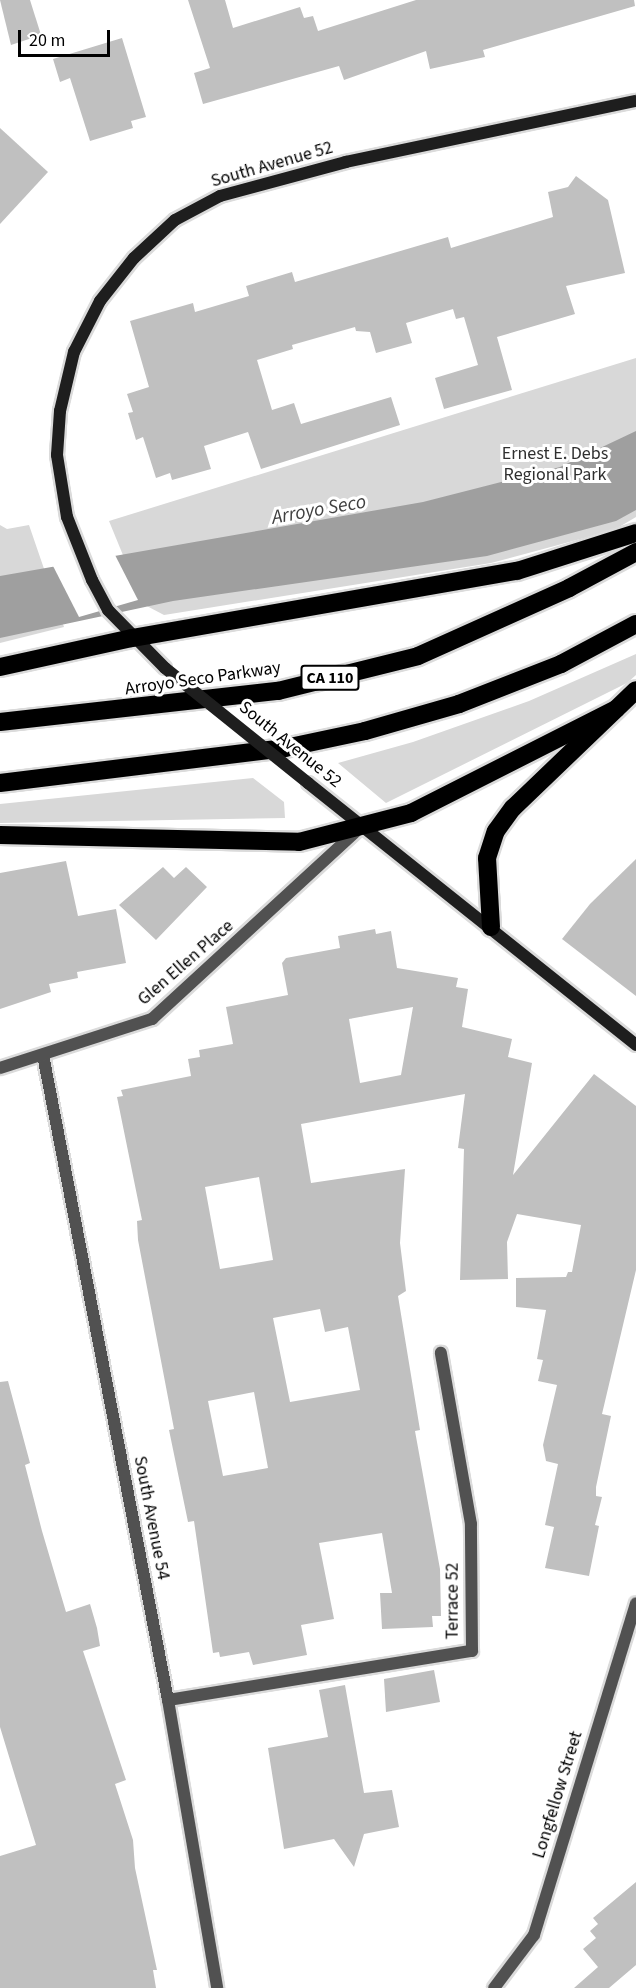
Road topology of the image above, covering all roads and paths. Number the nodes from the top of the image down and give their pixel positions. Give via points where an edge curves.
1 (636, 101) edge
2 (636, 533) edge
3 (636, 552) edge
4 (636, 624) edge
5 (132, 638) junction
6 (0, 667) edge
7 (636, 690) edge
8 (616, 709) junction
9 (0, 722) edge
10 (0, 783) edge
11 (361, 827) junction
12 (0, 836) edge
13 (491, 927) junction
14 (636, 1045) edge
15 (43, 1055) junction
16 (0, 1068) edge
17 (441, 1353) dead end
18 (635, 1610) edge
19 (168, 1700) junction
20 (217, 1988) edge
21 (494, 1988) edge

1 - 5 street, South Avenue 52 via 278,179 220,196 175,220 134,258 100,301 74,352 60,411 57,454 74,541 108,610
2 - 5 highway via 517,571
3 - 9 highway, Arroyo Seco Parkway / CA 110 via 569,588 418,656 278,692
4 - 10 highway via 561,664 459,704 365,731 285,748
5 - 6 highway
5 - 11 street, South Avenue 52, bridge
7 - 8 highway
8 - 11 highway via 411,813
8 - 13 highway via 513,807 496,831 487,858
11 - 12 highway via 288,843
11 - 13 street, South Avenue 52
11 - 15 street, Glen Ellen Place via 152,1019
13 - 14 street, South Avenue 52
15 - 16 street, Glen Ellen Place
15 - 19 street, South Avenue 54
17 - 19 street, Terrace 52 via 471,1524 472,1651
18 - 21 street, Longfellow Street via 534,1935
19 - 20 street, South Avenue 54

